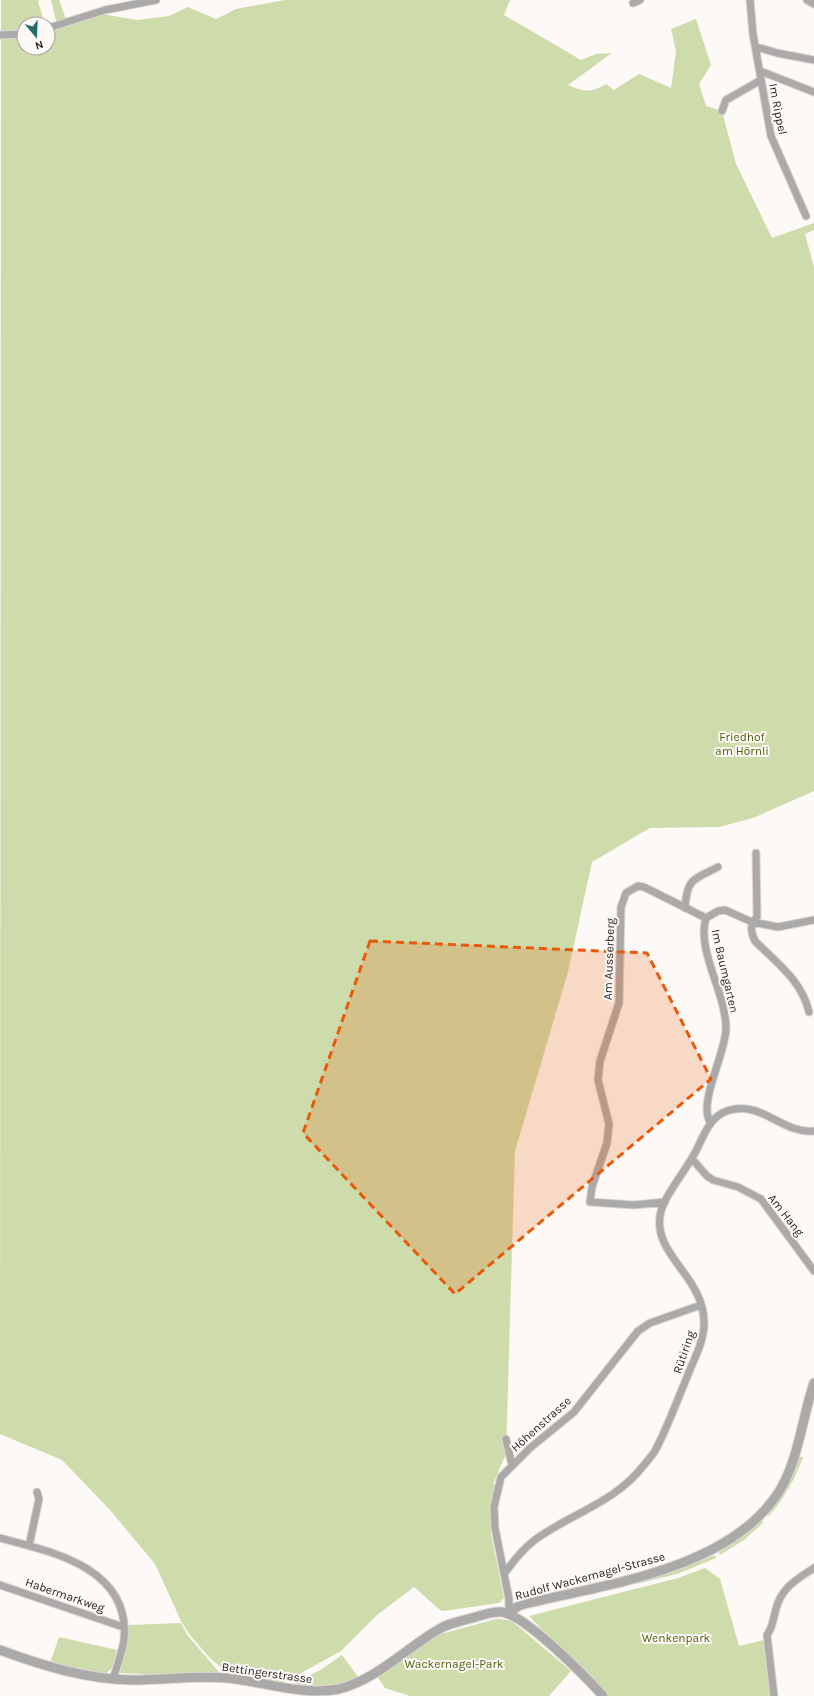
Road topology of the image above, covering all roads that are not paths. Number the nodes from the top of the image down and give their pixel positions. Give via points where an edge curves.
1 (156, 0) edge
2 (750, 0) edge
3 (807, 0) edge
4 (147, 1) edge
5 (814, 4) edge
6 (56, 25) edge
7 (16, 34) edge
8 (0, 35) edge
9 (756, 47) junction
10 (814, 60) edge
11 (760, 72) junction
12 (761, 80) junction
13 (814, 92) edge
14 (722, 111) dead end
15 (806, 216) dead end
16 (756, 853) dead end
17 (718, 867) dead end
18 (685, 908) junction
19 (706, 918) junction
20 (814, 920) edge
21 (752, 922) junction
22 (809, 1012) dead end
23 (710, 1122) junction
24 (814, 1131) edge
25 (692, 1159) junction
26 (665, 1202) junction
27 (814, 1272) edge
28 (701, 1305) junction
29 (814, 1383) edge
30 (506, 1440) dead end
31 (512, 1464) junction
32 (38, 1496) dead end
33 (0, 1538) edge
34 (29, 1546) junction
35 (814, 1568) edge
36 (504, 1574) junction
37 (0, 1585) edge
38 (509, 1614) junction
39 (123, 1627) junction
40 (0, 1650) edge
41 (113, 1679) junction
42 (603, 1696) edge
43 (774, 1696) edge

1 - 4 street
2 - 9 street, Im Rippel
3 - 5 street
4 - 6 street via 105,10
7 - 8 street
9 - 10 street
9 - 11 street, Im Rippel
11 - 12 street, Im Rippel
11 - 13 street
12 - 14 street via 726,100
12 - 15 street, Im Rippel via 770,136
16 - 21 street via 756,917
17 - 18 street via 689,884
18 - 19 street, Am Ausserberg
18 - 26 street, Am Ausserberg via 638,886 626,893 622,900 619,1003 600,1061 598,1080 609,1124 590,1202 634,1205
19 - 21 street via 725,910
19 - 23 street, Im Baumgarten via 703,930 705,944 723,1005 726,1028 724,1046 706,1106
20 - 21 street via 778,927
21 - 22 street via 751,930 755,941 798,984 806,998
23 - 24 street via 719,1114 745,1108 796,1131
23 - 25 street, Rütiring
25 - 26 street, Rütiring
25 - 27 street, Am Hang via 707,1176 738,1187 761,1199
26 - 28 street, Rütiring via 660,1215 663,1241 690,1280
28 - 31 street, Höhenstrasse via 650,1323 638,1331 574,1412
28 - 36 street, Rütiring via 704,1324 699,1347 655,1451 636,1475 616,1493 541,1535 522,1551
29 - 38 street, Rudolf Wackernagel-Strasse via 788,1475 773,1500 746,1528 728,1542 698,1557 634,1578 521,1605
30 - 31 street
31 - 36 street, Höhenstrasse via 501,1477 494,1507 495,1528
32 - 34 street
33 - 34 street
34 - 39 street via 72,1559 93,1571 109,1588 120,1607
35 - 43 street via 788,1585 776,1608 772,1628 767,1636
36 - 38 street, Höhenstrasse
37 - 39 street, Habermarkweg
38 - 41 street, Bettingerstrasse via 489,1613 442,1627 369,1677 338,1690 290,1690 228,1678
38 - 42 street via 552,1648
39 - 41 street via 122,1652
40 - 41 street, Bettingerstrasse via 44,1666

